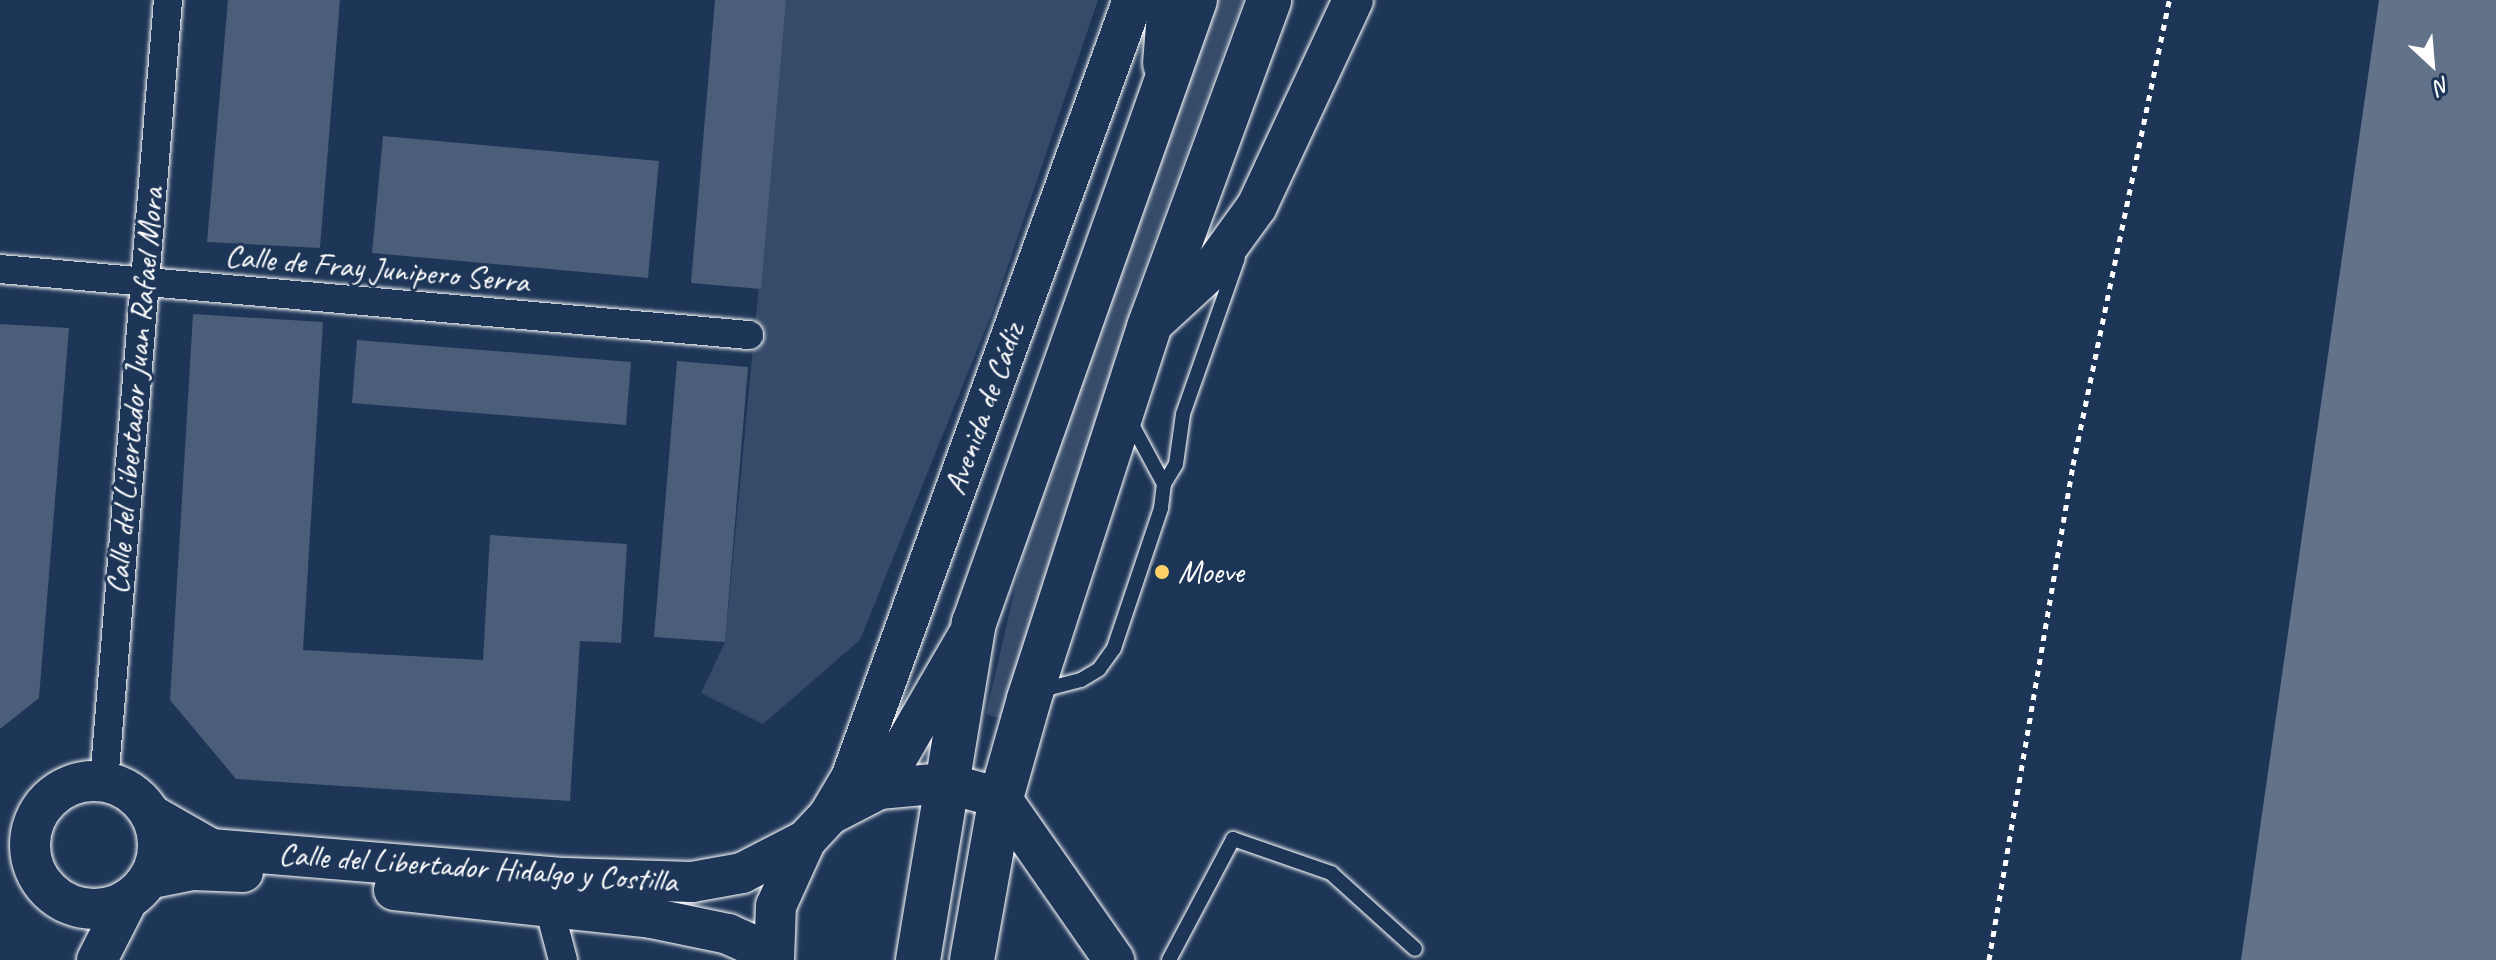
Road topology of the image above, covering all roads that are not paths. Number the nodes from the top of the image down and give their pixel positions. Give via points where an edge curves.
1 (168, 0) edge
2 (1133, 0) edge
3 (1168, 0) edge
4 (1195, 0) edge
5 (1269, 0) edge
6 (1353, 0) edge
7 (1143, 146) junction
8 (1257, 206) junction
9 (0, 269) edge
10 (142, 283) junction
11 (1149, 327) junction
12 (749, 335) dead end
13 (1124, 405) junction
14 (1164, 484) junction
15 (974, 623) junction
16 (1029, 699) junction
17 (104, 782) junction
18 (945, 783) junction
19 (879, 789) junction
20 (1001, 798) junction
21 (150, 814) junction
22 (818, 828) junction
23 (14, 843) edge
24 (138, 889) junction
25 (67, 904) junction
26 (549, 907) junction
27 (1415, 949) dead end
28 (773, 957) edge
29 (97, 960) edge
30 (563, 960) edge
31 (918, 960) edge
32 (972, 960) edge
33 (1114, 960) edge
34 (1169, 960) edge

1 - 10 street, Calle del Libertador Juan Rafael Mora
2 - 22 street, Avenida de Cádiz via 851,778
3 - 7 street, Avenida de Cádiz via 1166,46
4 - 7 main road, Avenida de Cádiz
5 - 11 main road
6 - 8 street
7 - 15 main road, Avenida de Cádiz
8 - 11 street via 1210,271
8 - 14 lane
9 - 10 street, Calle de Fray Junipero Serra
10 - 12 street, Calle de Fray Junipero Serra
10 - 17 street, Calle del Libertador Juan Rafael Mora
11 - 13 main road
13 - 14 lane
13 - 16 main road
14 - 16 lane via 1114,648 1099,669
15 - 18 main road, Avenida de Cádiz
15 - 19 street, Avenida de Cádiz
16 - 20 main road
17 - 21 street via 123,787
17 - 23 street via 71,785 44,804
18 - 19 street
18 - 20 street
18 - 31 main road, Avenida de Cádiz
19 - 22 street, Calle del Libertador Hidalgo y Costilla
20 - 32 main road
20 - 33 street
21 - 22 street, Calle del Libertador Hidalgo y Costilla via 211,849 565,878 692,882 742,873
21 - 24 street via 158,847
22 - 28 street, Avenida de Cádiz via 776,906
23 - 25 street via 39,880
24 - 25 street via 88,909
24 - 26 street, Calle del Libertador Hidalgo y Costilla via 240,871
24 - 29 street
25 - 29 street via 86,928
26 - 28 street, Calle del Libertador Hidalgo y Costilla via 728,934
26 - 30 street
27 - 34 lane via 1331,873 1233,839

